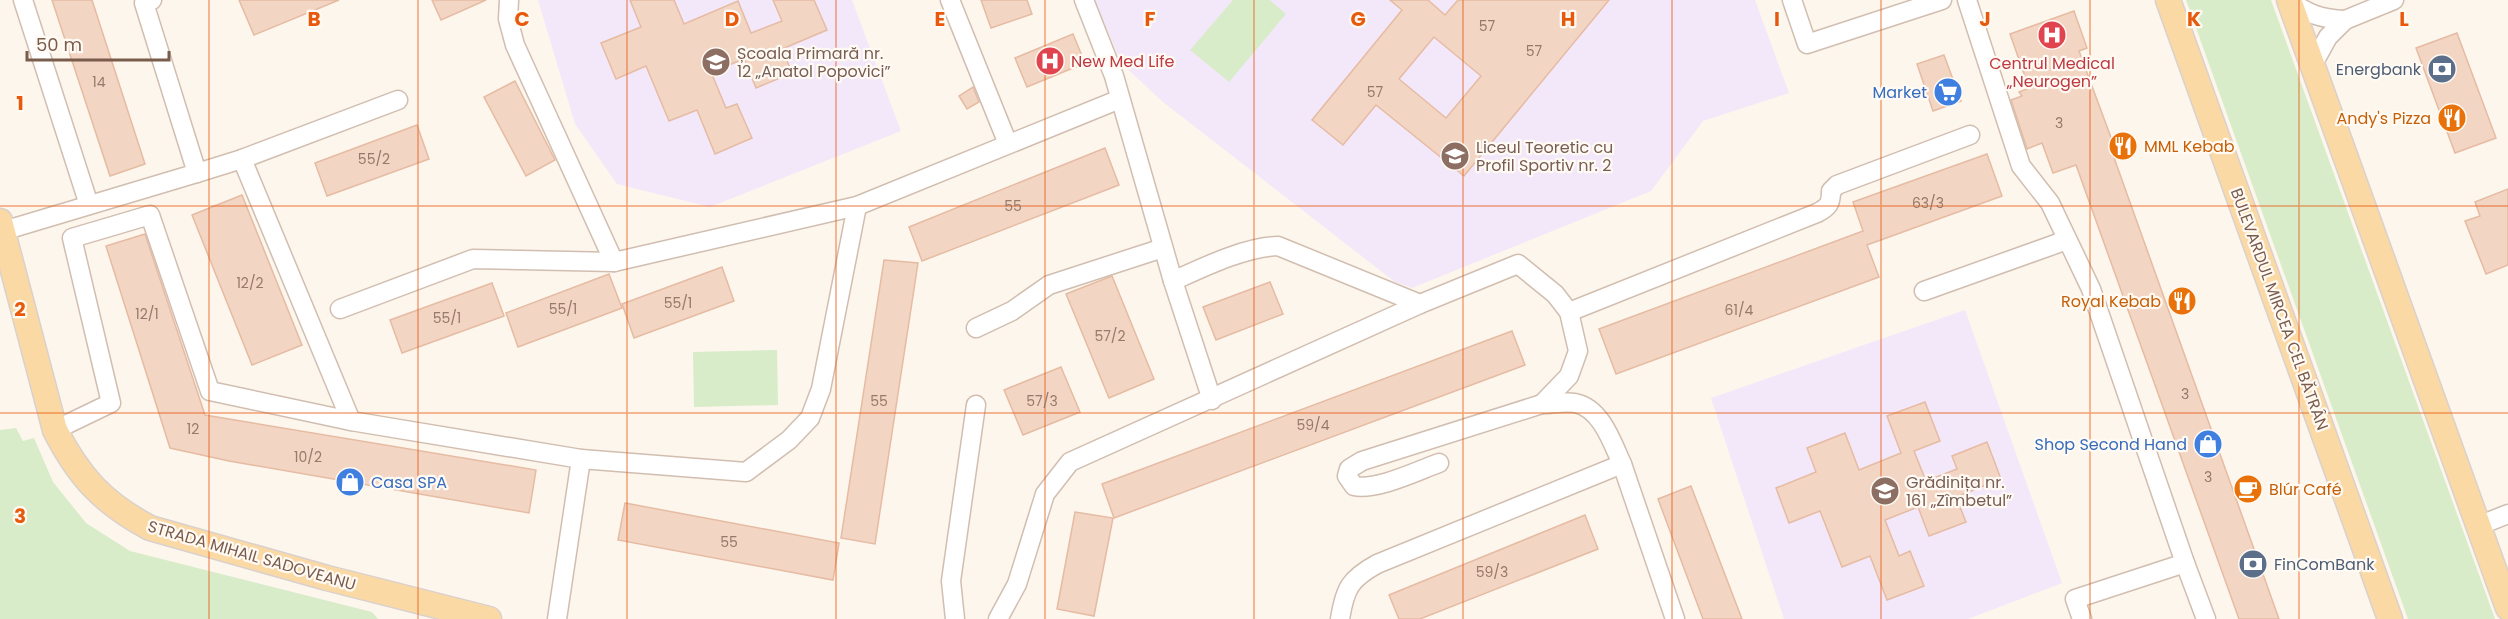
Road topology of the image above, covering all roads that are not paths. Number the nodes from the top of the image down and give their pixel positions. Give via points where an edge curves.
1 (23, 0) edge
2 (509, 0) edge
3 (950, 0) edge
4 (1084, 0) edge
5 (1792, 0) edge
6 (1942, 0) edge
7 (1967, 0) edge
8 (2168, 0) edge
9 (2289, 0) edge
10 (2394, 0) edge
11 (147, 1) edge
12 (2345, 20) junction
13 (2312, 66) junction
14 (1120, 99) junction
15 (398, 100) dead end
16 (1970, 135) dead end
17 (1008, 144) junction
18 (242, 159) junction
19 (197, 173) junction
20 (89, 205) junction
21 (856, 206) junction
22 (1, 226) edge
23 (2067, 240) junction
24 (1163, 248) junction
25 (614, 262) junction
26 (1173, 281) junction
27 (1924, 291) dead end
28 (1420, 304) junction
29 (340, 309) dead end
30 (1569, 312) junction
31 (976, 328) dead end
32 (1212, 400) junction
33 (1542, 404) junction
34 (976, 405) dead end
35 (351, 422) junction
36 (55, 430) junction
37 (581, 459) junction
38 (1439, 463) dead end
39 (1622, 464) junction
40 (2508, 514) edge
41 (2478, 526) junction
42 (2185, 563) junction
43 (2508, 608) edge
44 (489, 619) edge
45 (557, 619) edge
46 (955, 619) edge
47 (998, 619) edge
48 (1340, 619) edge
49 (1675, 619) edge
50 (2082, 619) edge
51 (2206, 619) edge
52 (2390, 619) edge

1 - 20 lane
2 - 25 lane via 508,19 515,45
3 - 17 lane
4 - 14 lane
5 - 6 lane via 1807,44
7 - 23 lane via 2021,166 2050,203
8 - 52 main road, BULEVARDUL MIRCEA CEL BĂTRÂN
9 - 12 lane via 2313,16
9 - 13 main road
10 - 12 lane
11 - 19 lane
12 - 13 lane via 2328,37
13 - 41 main road
14 - 17 lane
14 - 24 lane
15 - 18 lane
16 - 30 lane via 1837,185 1831,191 1828,206 1817,213
17 - 21 lane
18 - 19 lane
18 - 35 lane
19 - 20 lane
20 - 22 lane
21 - 25 lane
21 - 37 lane via 820,389 810,418 789,440 746,472
22 - 36 main road, STRADA MIHAIL SADOVEANU
23 - 27 lane
23 - 42 lane via 2091,289
24 - 26 lane
24 - 31 lane via 1049,285
25 - 29 lane via 473,259
26 - 28 lane via 1250,250 1278,246
26 - 32 lane
28 - 30 lane via 1518,264 1555,294
28 - 32 lane
30 - 33 lane via 1578,351 1569,376
32 - 47 lane via 1070,462 1045,494 1017,584
33 - 38 lane via 1362,461 1349,469 1347,476 1354,486 1361,487
33 - 39 lane via 1573,402 1588,406
34 - 46 lane via 951,581
35 - 36 lane via 210,391 150,214 72,238 111,403
35 - 37 lane
36 - 44 main road, STRADA MIHAIL SADOVEANU via 86,481 123,514 150,528
37 - 45 lane
39 - 48 lane via 1377,564 1357,575 1347,590
39 - 49 lane
40 - 41 lane
41 - 43 main road
42 - 50 lane via 2075,599
42 - 51 lane

